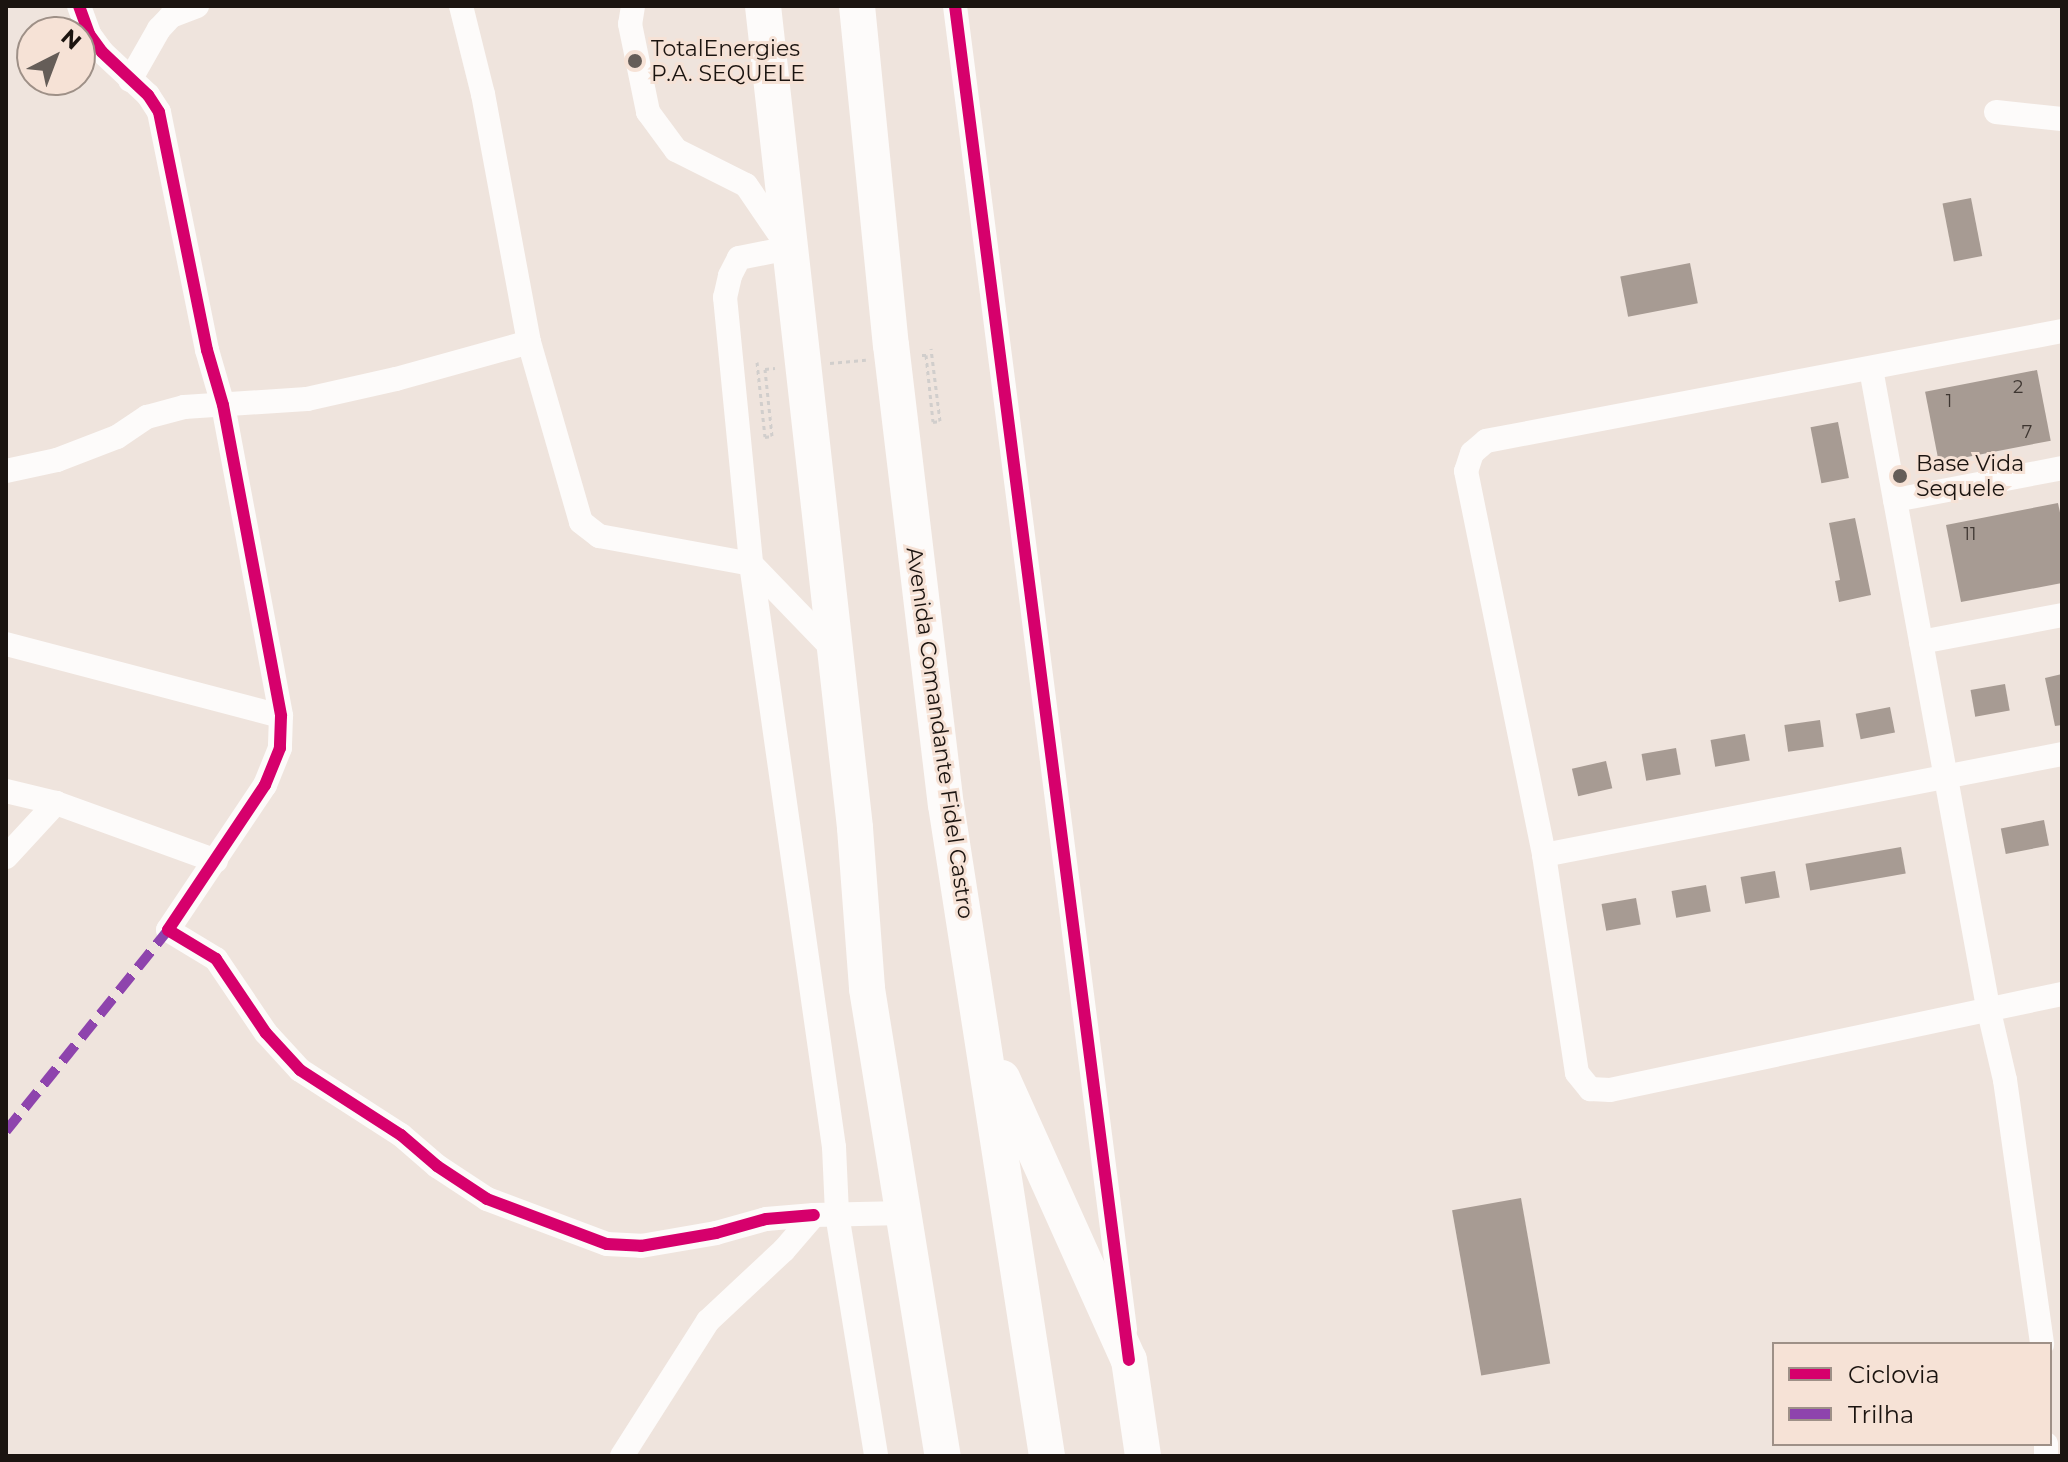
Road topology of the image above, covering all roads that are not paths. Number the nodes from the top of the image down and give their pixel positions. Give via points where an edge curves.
1 (79, 6) edge
2 (197, 6) edge
3 (461, 6) edge
4 (633, 6) edge
5 (763, 6) edge
6 (857, 6) edge
7 (955, 6) edge
8 (130, 80) junction
9 (1996, 112) dead end
10 (2062, 119) edge
11 (789, 248) junction
12 (2062, 331) edge
13 (529, 342) junction
14 (1871, 369) junction
15 (223, 405) junction
16 (2062, 468) edge
17 (6, 471) edge
18 (1895, 500) junction
19 (751, 564) junction
20 (2062, 615) edge
21 (1921, 642) junction
22 (6, 644) edge
23 (835, 651) junction
24 (281, 716) junction
25 (2062, 754) edge
26 (1945, 776) junction
27 (6, 791) edge
28 (56, 803) junction
29 (1544, 855) junction
30 (6, 857) edge
31 (216, 861) junction
32 (2062, 994) edge
33 (1988, 1007) junction
34 (985, 1042) junction
35 (904, 1213) junction
36 (825, 1214) junction
37 (2042, 1342) edge
38 (1129, 1360) junction
39 (622, 1456) edge
40 (876, 1456) edge
41 (943, 1456) edge
42 (1047, 1456) edge
43 (1143, 1456) edge

1 - 8 street via 89,34
2 - 8 street via 171,16 159,29
3 - 13 street via 478,69
4 - 11 street via 630,24 648,112 676,150 746,185
5 - 11 highway
6 - 34 highway, Avenida Comandante Fidel Castro via 944,789
7 - 38 street
8 - 15 street via 159,112
9 - 10 street
11 - 19 street via 739,258 725,297
11 - 23 highway
12 - 14 street
13 - 15 street via 307,399
13 - 19 street via 581,522 599,536
14 - 18 street
14 - 29 street via 1486,441 1472,453 1466,471
15 - 17 street via 184,407 147,417 117,437
15 - 24 street
16 - 18 street
18 - 21 street
19 - 23 street
19 - 36 street via 834,1147
20 - 21 street
21 - 26 street
22 - 24 street
23 - 35 highway via 867,989
24 - 31 street via 280,748 265,785
25 - 26 street
26 - 29 street
26 - 33 street
27 - 28 street
28 - 30 street
28 - 31 street
29 - 33 street via 1577,1073 1590,1089 1610,1090
31 - 36 street via 168,930 216,959 262,1027 300,1070 487,1199 607,1244 641,1246 766,1219
32 - 33 street
33 - 37 street via 2005,1080
34 - 38 highway
34 - 42 highway, Avenida Comandante Fidel Castro
35 - 36 street
35 - 41 highway
36 - 39 street via 708,1321
36 - 40 street
38 - 43 highway

